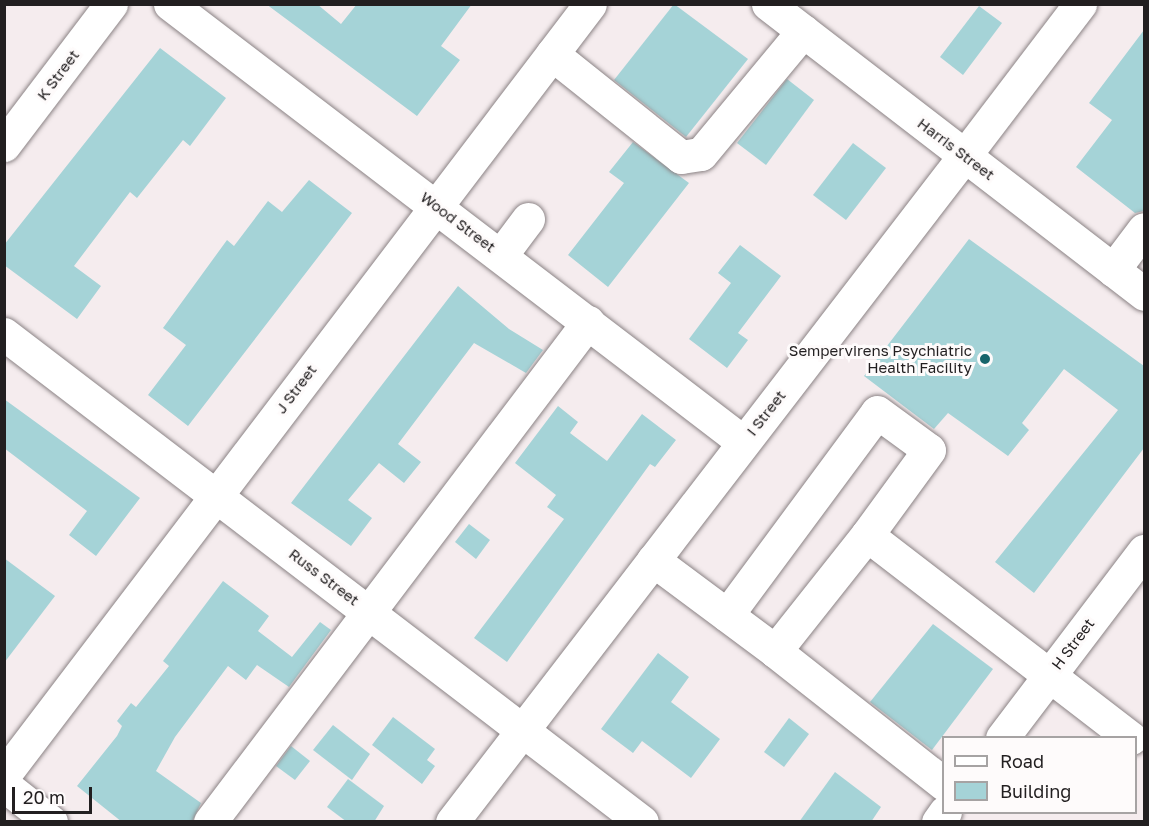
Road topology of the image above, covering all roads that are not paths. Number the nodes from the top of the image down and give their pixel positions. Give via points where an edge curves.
1 (111, 4) edge
2 (170, 4) edge
3 (590, 4) edge
4 (768, 4) edge
5 (1080, 4) edge
6 (802, 31) junction
7 (552, 54) junction
8 (4, 145) edge
9 (965, 155) junction
10 (435, 205) junction
11 (1032, 207) junction
12 (528, 219) dead end
13 (1144, 229) edge
14 (888, 254) junction
15 (501, 255) junction
16 (1113, 270) junction
17 (1144, 294) edge
18 (588, 322) junction
19 (4, 334) edge
20 (743, 442) junction
21 (216, 494) junction
22 (867, 535) junction
23 (1144, 551) edge
24 (653, 560) junction
25 (371, 613) junction
26 (727, 615) junction
27 (775, 651) junction
28 (1050, 675) junction
29 (524, 729) junction
30 (1004, 736) edge
31 (1128, 736) edge
32 (4, 775) edge
33 (942, 782) edge
34 (4, 785) edge
35 (51, 822) edge
36 (210, 822) edge
37 (452, 822) edge
38 (642, 822) edge

1 - 8 street, K Street
2 - 10 street, Wood Street
3 - 7 street, J Street
4 - 6 street, Harris Street
5 - 9 street, I Street
6 - 7 street via 701,154 681,157 611,113
6 - 9 street, Harris Street
7 - 10 street, J Street
9 - 11 street, Harris Street
9 - 14 street, I Street
10 - 15 street, Wood Street
10 - 21 street, J Street
11 - 14 street via 974,187 958,192 912,241
11 - 16 street, Harris Street
12 - 15 street
13 - 16 street
14 - 20 street, I Street
15 - 18 street, Wood Street
16 - 17 street, Harris Street
18 - 20 street, Wood Street
18 - 25 street
19 - 21 street, Russ Street
20 - 24 street, I Street
21 - 25 street, Russ Street
21 - 32 street, J Street
22 - 26 street via 930,450 877,412
22 - 27 street
22 - 28 street
23 - 28 street, H Street
24 - 26 street
24 - 29 street, I Street
25 - 29 street, Russ Street
25 - 36 street
26 - 27 street
27 - 33 street
28 - 30 street, H Street
28 - 31 street
29 - 37 street, I Street
29 - 38 street, Russ Street
34 - 35 street

